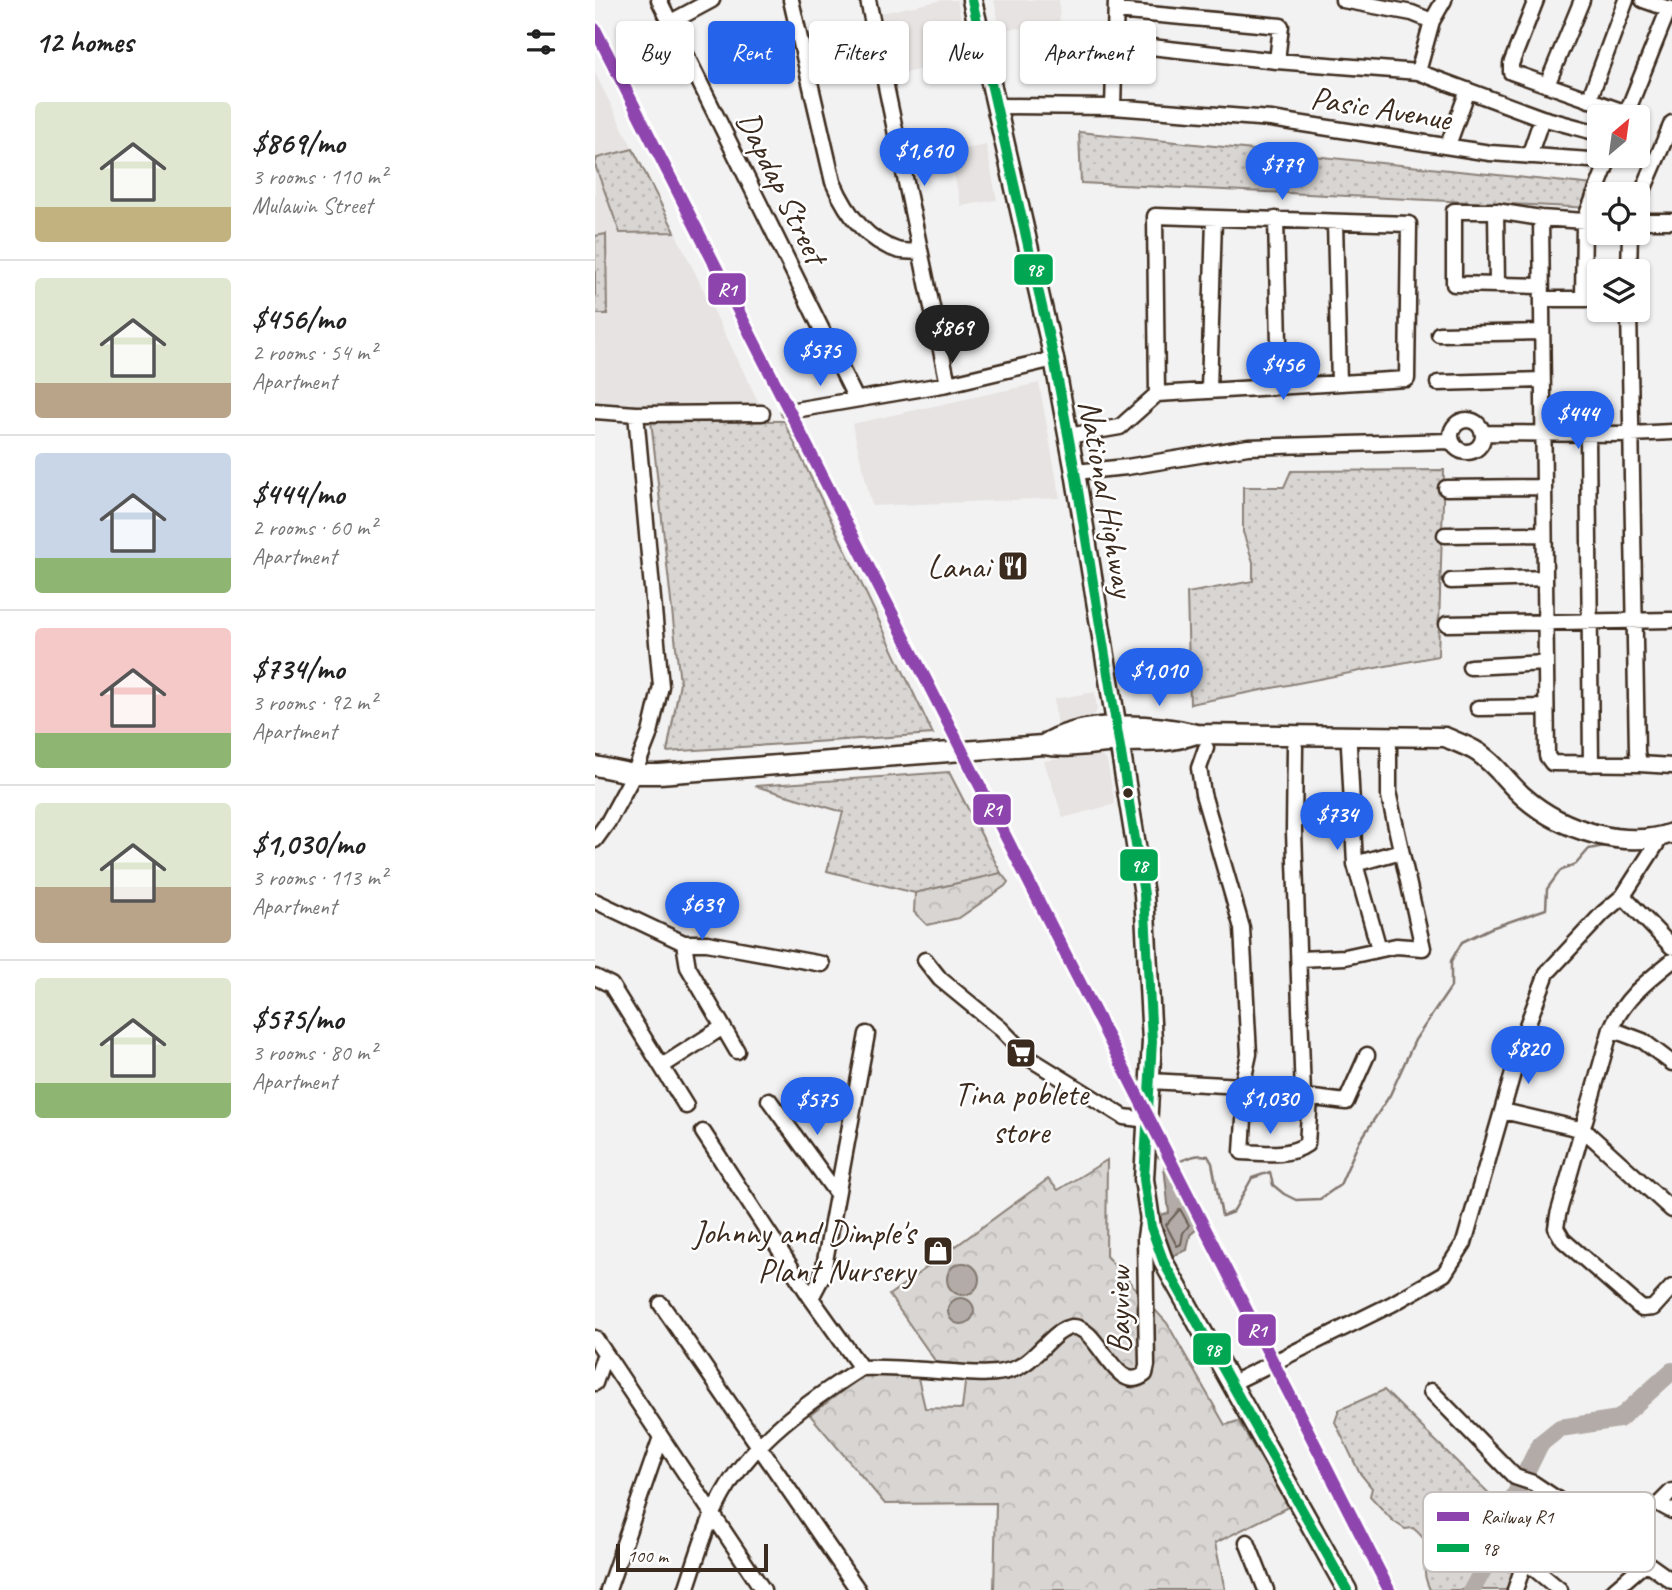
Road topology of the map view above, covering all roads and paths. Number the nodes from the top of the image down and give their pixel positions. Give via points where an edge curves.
1 (659, 0) edge
2 (712, 0) edge
3 (791, 0) edge
4 (868, 0) edge
5 (972, 0) edge
6 (1444, 0) edge
7 (1536, 0) edge
8 (1582, 0) edge
9 (1626, 0) edge
10 (1643, 0) edge
11 (1349, 1) edge
12 (1116, 5) edge
13 (1414, 6) edge
14 (1670, 9) edge
15 (670, 21) edge
16 (673, 21) edge
17 (1432, 21) junction
18 (1156, 48) edge
19 (1277, 61) junction
20 (694, 69) edge
21 (1418, 72) junction
22 (1114, 84) edge
23 (1547, 85) junction
24 (1468, 90) junction
25 (1589, 100) junction
26 (1601, 105) edge
27 (1630, 105) edge
28 (997, 106) junction
29 (1113, 107) junction
30 (1542, 117) junction
31 (1672, 123) edge
32 (1587, 130) edge
33 (1448, 145) junction
34 (1529, 156) junction
35 (1587, 160) edge
36 (1605, 168) edge
37 (1647, 182) edge
38 (1496, 211) junction
39 (1541, 218) junction
40 (1214, 219) junction
41 (1276, 219) junction
42 (1672, 220) edge
43 (1650, 221) edge
44 (1335, 222) junction
45 (1584, 222) junction
46 (919, 252) junction
47 (1497, 284) junction
48 (1541, 293) junction
49 (1583, 299) junction
50 (1587, 299) edge
51 (1629, 322) edge
52 (1542, 332) junction
53 (1439, 334) dead end
54 (1053, 359) junction
55 (1542, 380) junction
56 (1339, 382) junction
57 (1438, 383) dead end
58 (948, 384) junction
59 (1280, 385) junction
60 (1209, 390) junction
61 (1157, 394) junction
62 (856, 399) junction
63 (595, 411) edge
64 (789, 411) dead end
65 (762, 413) dead end
66 (636, 414) junction
67 (1672, 432) edge
68 (1483, 433) junction
69 (1543, 434) junction
70 (1588, 434) junction
71 (1631, 434) junction
72 (1068, 436) junction
73 (1451, 441) junction
74 (1075, 472) junction
75 (1544, 487) junction
76 (1445, 488) dead end
77 (1544, 534) junction
78 (1445, 535) dead end
79 (1545, 578) junction
80 (1451, 581) dead end
81 (1672, 620) edge
82 (1634, 622) junction
83 (1590, 623) junction
84 (1447, 624) dead end
85 (1545, 624) junction
86 (1546, 663) junction
87 (1470, 667) dead end
88 (1546, 707) junction
89 (1478, 708) dead end
90 (1117, 733) junction
91 (1201, 741) junction
92 (1349, 746) dead end
93 (1295, 747) dead end
94 (1389, 747) dead end
95 (1591, 764) junction
96 (1639, 764) junction
97 (595, 765) edge
98 (1672, 766) edge
99 (634, 775) junction
100 (1667, 835) edge
101 (595, 840) edge
102 (1401, 851) junction
103 (1355, 864) junction
104 (1623, 896) junction
105 (596, 904) edge
106 (684, 943) junction
107 (1672, 947) edge
108 (1379, 949) junction
109 (1299, 959) junction
110 (925, 960) dead end
111 (1672, 961) edge
112 (822, 964) dead end
113 (595, 977) edge
114 (723, 1027) junction
115 (1611, 1029) junction
116 (867, 1034) dead end
117 (737, 1051) dead end
118 (1367, 1055) dead end
119 (1672, 1063) edge
120 (662, 1066) junction
121 (1150, 1081) junction
122 (1246, 1088) junction
123 (1306, 1097) junction
124 (769, 1100) dead end
125 (686, 1106) dead end
126 (1503, 1111) junction
127 (1148, 1120) junction
128 (1584, 1130) junction
129 (703, 1132) dead end
130 (837, 1194) junction
131 (1672, 1210) edge
132 (1148, 1215) junction
133 (1672, 1287) edge
134 (811, 1298) junction
135 (661, 1304) dead end
136 (595, 1338) edge
137 (605, 1353) junction
138 (860, 1368) junction
139 (595, 1383) edge
140 (1232, 1383) junction
141 (1431, 1391) dead end
142 (661, 1437) junction
143 (760, 1445) junction
144 (1672, 1491) edge
145 (1547, 1492) edge
146 (1672, 1511) edge
147 (713, 1515) junction
148 (1247, 1542) dead end
149 (1655, 1571) edge
150 (1521, 1572) edge
151 (1538, 1572) edge
152 (1635, 1572) edge
153 (1672, 1581) edge
154 (608, 1590) edge
155 (686, 1590) edge
156 (763, 1590) edge
157 (858, 1590) edge
158 (1266, 1590) edge
159 (1347, 1590) edge
160 (1515, 1590) edge
161 (1560, 1590) edge
162 (1614, 1590) edge

1 - 15 street, Dapdap Street
2 - 16 street
3 - 46 street via 842,204 878,240 898,250
4 - 46 street
5 - 28 main road, National Highway
6 - 17 street
7 - 23 street via 1510,69
8 - 23 street
9 - 25 street
10 - 14 street
11 - 13 street
12 - 19 street via 1281,26
13 - 17 street
14 - 27 street
17 - 21 street
18 - 19 street
19 - 21 street
20 - 62 street, Dapdap Street
21 - 24 street
22 - 29 street
23 - 25 street
24 - 30 street
24 - 33 street
25 - 26 street
28 - 29 street, Pasic Avenue
28 - 54 main road, National Highway
29 - 33 street, Pasic Avenue via 1271,119
30 - 32 street
30 - 34 street
31 - 37 street
33 - 34 street, Pasic Avenue
34 - 35 street, Pasic Avenue
36 - 45 street
38 - 39 street
38 - 47 street
38 - 47 street via 1454,211 1454,284
39 - 45 street
39 - 48 street
40 - 41 street
40 - 60 street
40 - 61 street via 1154,216
41 - 44 street
41 - 59 street
42 - 43 street
44 - 56 street
44 - 56 street via 1409,224 1407,379
45 - 49 street
46 - 58 street
47 - 48 street
48 - 49 street
48 - 52 street
49 - 50 street
51 - 71 street
52 - 53 street
52 - 55 street
54 - 58 street
54 - 72 main road, National Highway
55 - 57 street
55 - 69 street
56 - 59 street
58 - 62 street
59 - 60 street
60 - 61 street
61 - 72 street via 1120,427
62 - 64 street
63 - 66 street
65 - 66 street
66 - 99 street via 661,686
67 - 71 street
68 - 69 street
68 - 73 street via 1482,444 1468,453
68 - 73 street via 1473,422 1463,421 1452,431
69 - 70 street
69 - 75 street
70 - 71 street
70 - 83 street
71 - 82 street
72 - 74 main road, National Highway
73 - 74 street via 1248,447
74 - 90 main road, National Highway
75 - 76 street
75 - 77 street
77 - 78 street
77 - 79 street
79 - 80 street
79 - 85 street
81 - 82 street
82 - 83 street
82 - 96 street
83 - 85 street
83 - 95 street
84 - 85 street
85 - 86 street
86 - 87 street
86 - 88 street
88 - 89 street
88 - 95 street via 1552,763
90 - 91 main road via 1172,742
90 - 99 main road via 1061,748 1043,745
90 - 121 main road, National Highway via 1143,894
91 - 100 main road via 1444,737 1476,751 1526,799 1582,830 1625,840
91 - 122 street via 1203,794 1242,928 1249,1054
92 - 103 street
93 - 109 street
94 - 102 street via 1389,796
95 - 96 street
96 - 98 street
97 - 99 main road
99 - 101 street
100 - 104 street
102 - 103 street
102 - 108 street via 1423,948
103 - 108 street
104 - 107 street
104 - 126 street via 1547,973
105 - 106 street
106 - 112 street
106 - 114 street via 688,967
108 - 109 street via 1345,957
109 - 123 street
110 - 127 street via 940,979 1002,1029 1029,1058 1124,1117
111 - 115 street via 1618,1010
113 - 120 street via 611,985
114 - 117 street
114 - 120 street
115 - 119 street via 1643,1041
115 - 128 street
116 - 130 street
118 - 123 street via 1346,1102
120 - 125 street
121 - 122 street
121 - 127 main road, National Highway
122 - 123 street
122 - 123 street via 1242,1152 1272,1154 1299,1150 1307,1144
124 - 130 street
126 - 128 street
126 - 140 street via 1464,1243 1444,1274
127 - 132 main road, National Highway via 1143,1163
128 - 131 street
128 - 133 street via 1556,1228 1563,1240 1642,1309 1653,1308
129 - 134 street
130 - 134 street via 822,1277
132 - 138 street, Bayview via 1147,1365 1139,1379 1121,1374 1077,1327 1067,1328 1028,1363 1009,1371
132 - 140 main road, National Highway via 1164,1263
134 - 138 street
135 - 143 street
136 - 137 street
137 - 139 street
137 - 142 street
138 - 143 street
140 - 159 main road, National Highway
141 - 145 street via 1515,1477
142 - 147 street
142 - 154 street
143 - 147 street via 734,1475
143 - 157 street
144 - 146 street via 1659,1504
147 - 155 street
147 - 156 street
148 - 158 street
149 - 153 street
150 - 160 street
151 - 161 street
152 - 162 street

